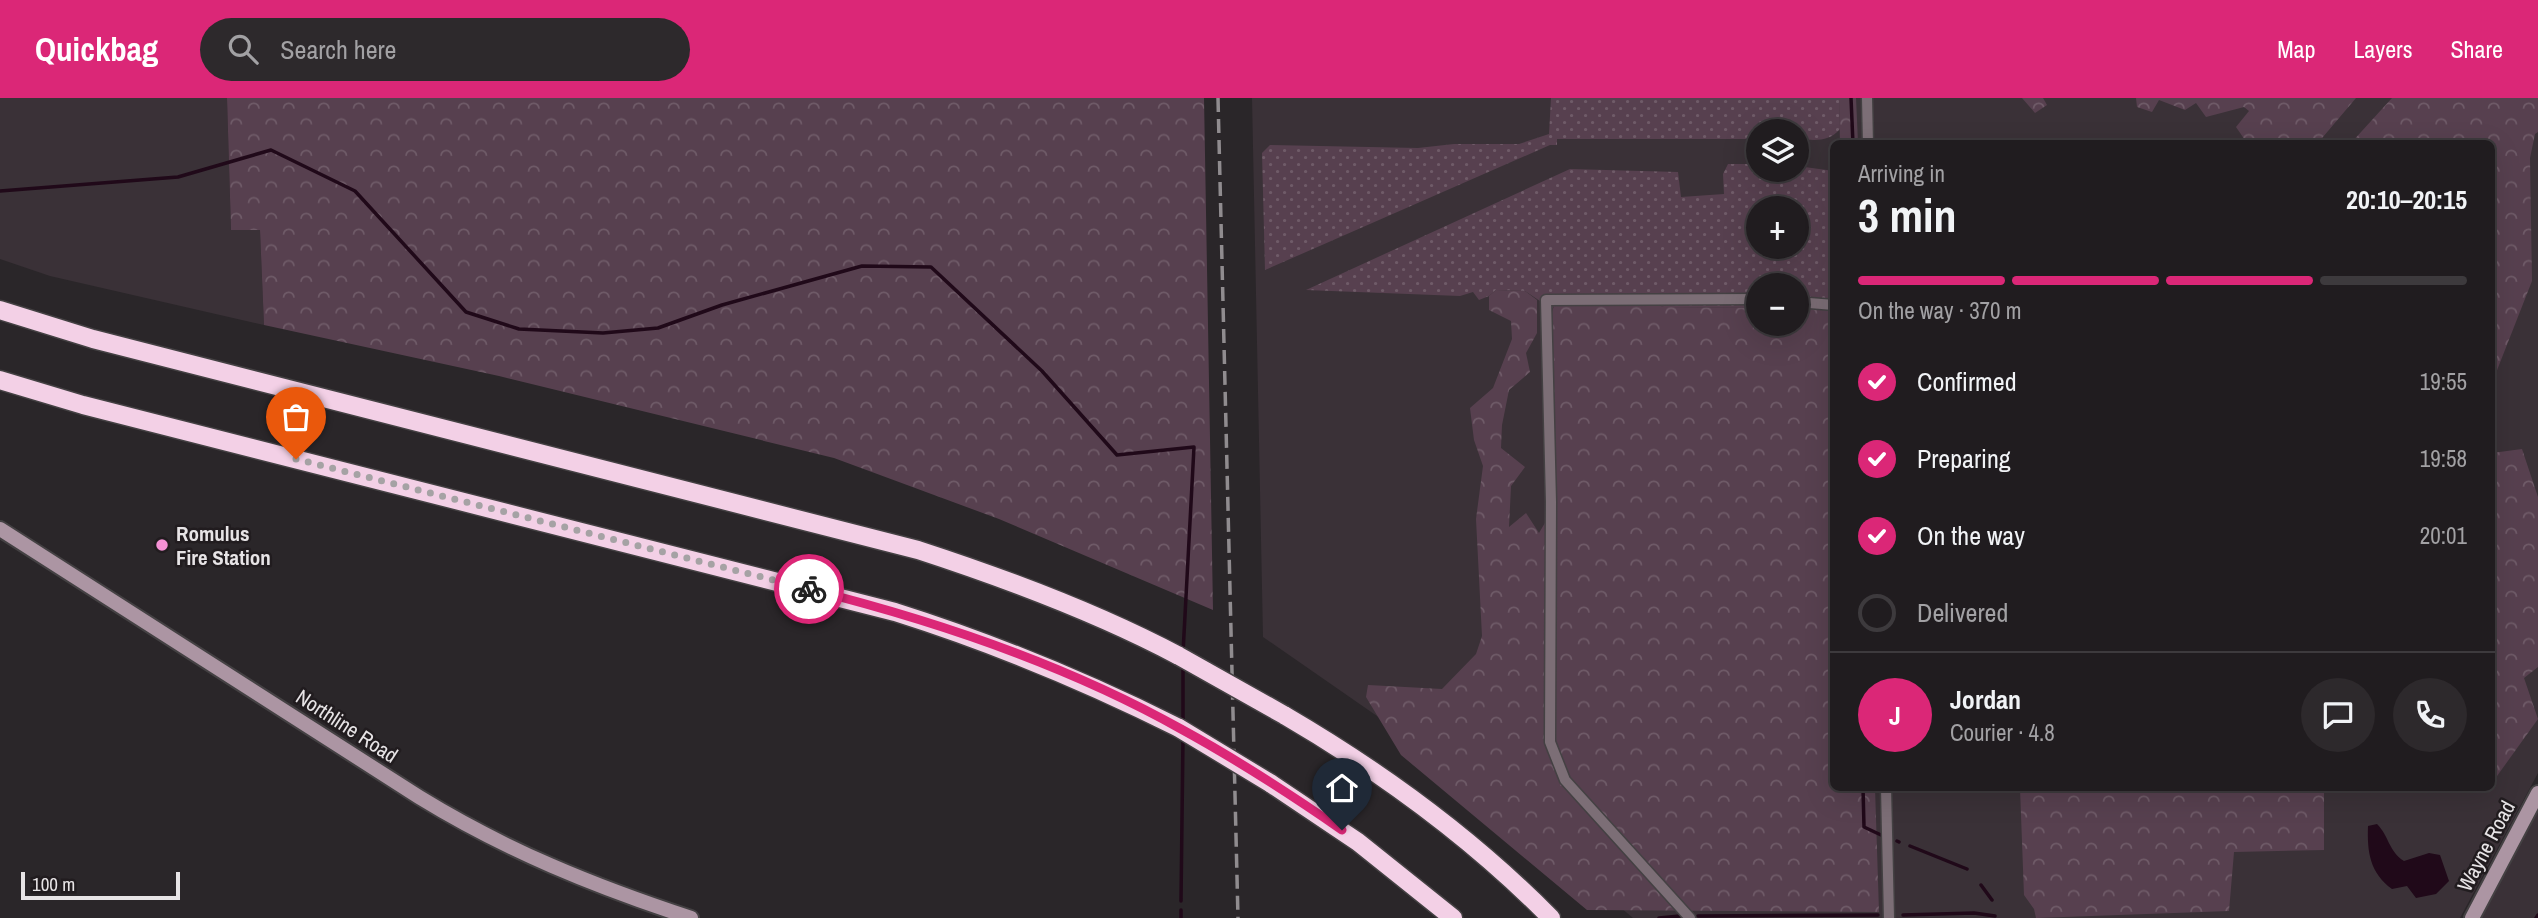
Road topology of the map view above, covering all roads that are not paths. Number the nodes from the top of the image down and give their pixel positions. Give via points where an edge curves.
1 (1867, 98) edge
2 (1868, 140) edge
3 (1746, 299) edge
4 (1809, 303) edge
5 (1830, 305) edge
6 (0, 310) edge
7 (0, 380) edge
8 (0, 529) edge
9 (1886, 791) edge
10 (2538, 793) edge
11 (1446, 912) edge
12 (691, 918) edge
13 (1551, 918) edge
14 (1690, 918) edge
15 (1889, 918) edge
16 (2472, 918) edge

1 - 2 street
3 - 14 street via 1546,300 1551,502 1549,742 1565,780
4 - 5 street
6 - 13 highway, bridge via 93,339 907,547 1045,595 1179,656 1330,742 1404,793
7 - 11 highway, bridge via 895,612 1023,656 1179,728 1270,783 1358,842
8 - 12 street, Northline Road via 476,831 565,873
9 - 15 street
10 - 16 street, Wayne Road

